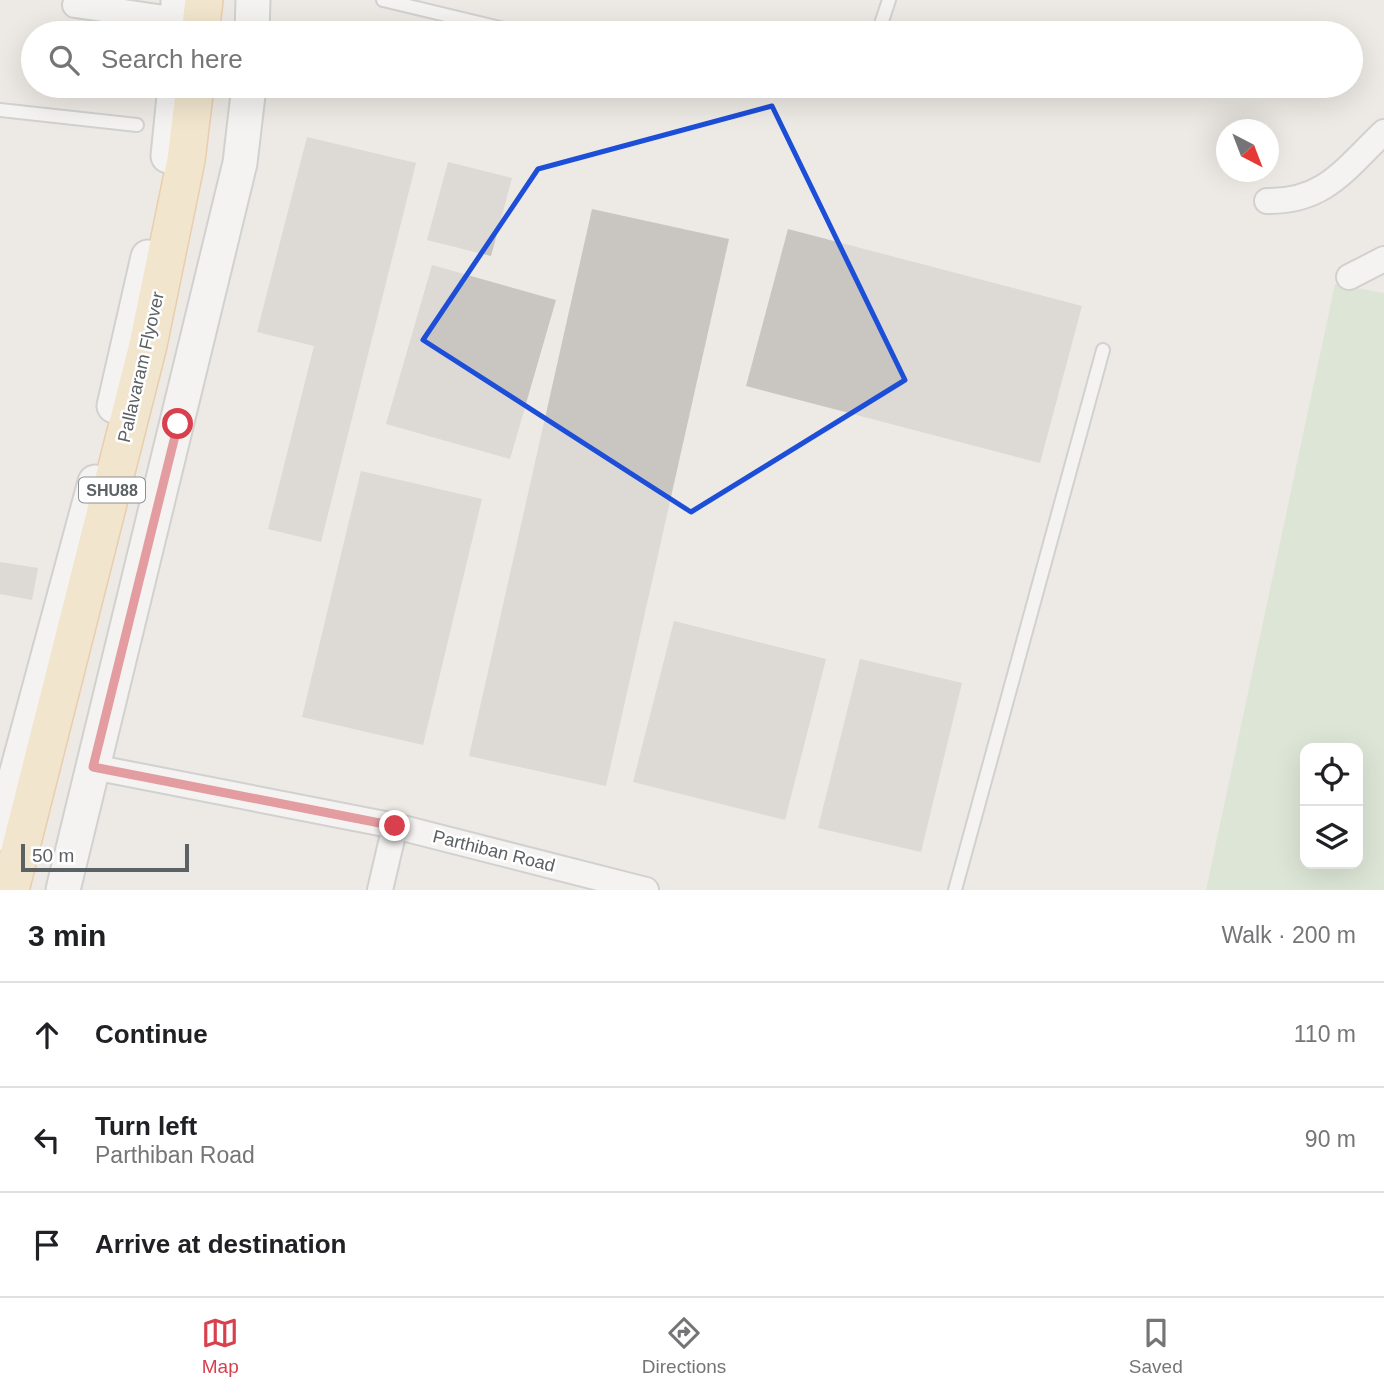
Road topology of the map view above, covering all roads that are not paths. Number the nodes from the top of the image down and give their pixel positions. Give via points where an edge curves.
1 (221, 0) edge
2 (253, 0) edge
3 (383, 0) edge
4 (889, 0) edge
5 (75, 5) dead end
6 (188, 17) edge
7 (220, 21) edge
8 (252, 21) edge
9 (471, 21) edge
10 (882, 21) edge
11 (174, 98) edge
12 (194, 98) edge
13 (214, 98) edge
14 (248, 98) edge
15 (0, 110) edge
16 (137, 125) dead end
17 (1384, 132) edge
18 (1267, 201) dead end
19 (1384, 259) edge
20 (1349, 277) dead end
21 (1103, 350) dead end
22 (10, 751) edge
23 (93, 767) junction
24 (395, 826) junction
25 (0, 834) edge
26 (10, 890) edge
27 (33, 890) edge
28 (63, 890) edge
29 (380, 890) edge
30 (646, 890) edge
31 (956, 890) edge

1 - 7 main road
2 - 8 street
3 - 9 lane
4 - 10 lane
5 - 6 street
11 - 22 street via 163,188 88,511
12 - 26 main road, Pallavaram Flyover / SHU88 via 186,160 148,345
13 - 27 main road, Pallavaram Flyover / SHU88 via 197,214
14 - 23 street via 240,163
15 - 16 lane
17 - 18 street via 1316,194 1286,202
19 - 20 street
21 - 31 lane
22 - 25 street
23 - 24 street, Parthiban Road
23 - 28 street
24 - 29 street
24 - 30 street, Parthiban Road

